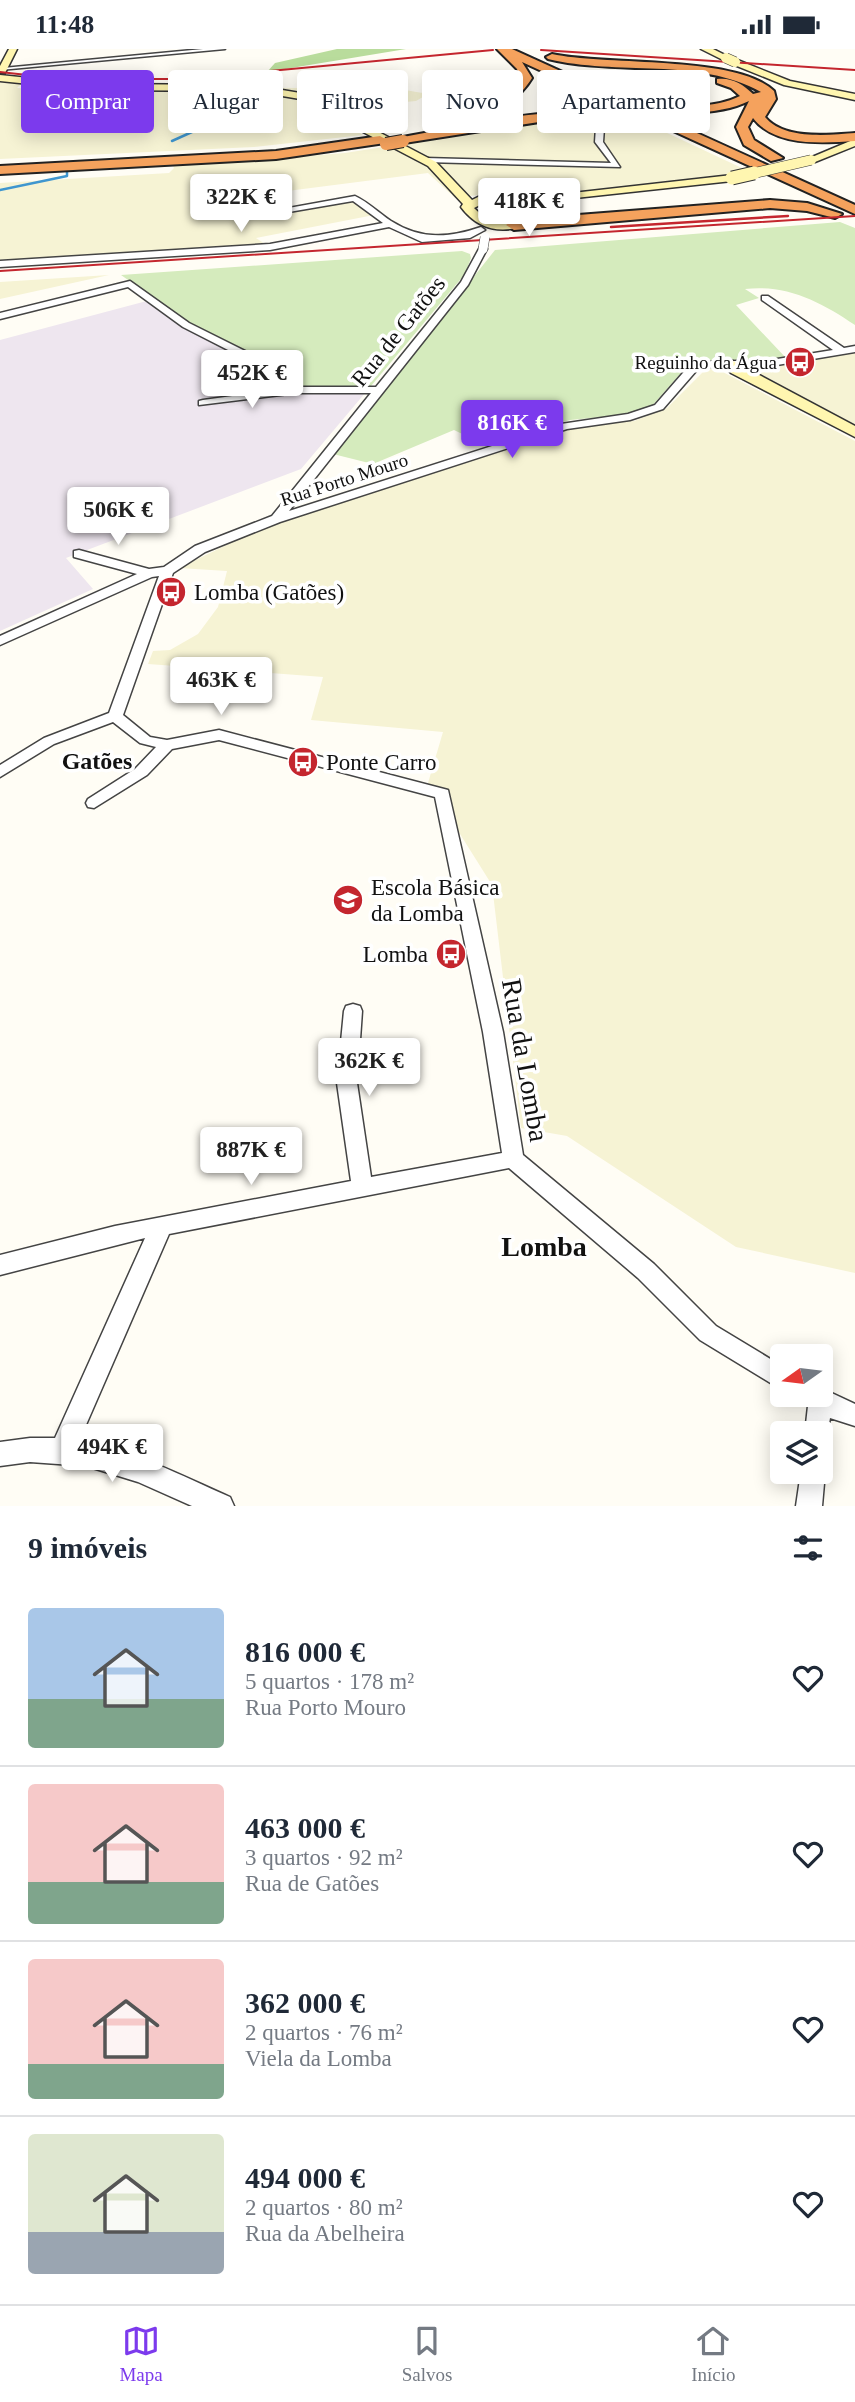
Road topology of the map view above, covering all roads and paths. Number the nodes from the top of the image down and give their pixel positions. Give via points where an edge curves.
1 (13, 49) edge
2 (222, 49) edge
3 (529, 49) edge
4 (705, 49) edge
5 (200, 50) edge
6 (508, 50) edge
7 (730, 60) joint
8 (565, 70) edge
9 (1, 73) edge
10 (710, 75) edge
11 (722, 75) junction
12 (710, 77) edge
13 (710, 80) edge
14 (855, 97) edge
15 (528, 105) dead end
16 (710, 105) edge
17 (537, 106) edge
18 (710, 132) edge
19 (600, 133) edge
20 (680, 137) junction
21 (388, 139) junction
22 (855, 142) edge
23 (425, 160) junction
24 (0, 163) edge
25 (0, 170) edge
26 (771, 178) junction
27 (734, 179) junction
28 (822, 182) junction
29 (454, 189) junction
30 (855, 197) edge
31 (491, 198) junction
32 (510, 201) junction
33 (469, 204) junction
34 (855, 211) edge
35 (524, 213) junction
36 (254, 215) dead end
37 (855, 220) edge
38 (390, 224) junction
39 (509, 226) junction
40 (481, 229) junction
41 (0, 264) edge
42 (765, 298) dead end
43 (0, 316) edge
44 (855, 349) edge
45 (842, 351) junction
46 (731, 364) junction
47 (297, 390) junction
48 (380, 390) junction
49 (203, 403) dead end
50 (855, 432) edge
51 (276, 519) junction
52 (79, 554) dead end
53 (167, 571) junction
54 (149, 573) junction
55 (0, 641) edge
56 (115, 716) junction
57 (167, 745) junction
58 (0, 772) edge
59 (94, 803) dead end
60 (353, 1011) dead end
61 (513, 1159) junction
62 (362, 1187) junction
63 (161, 1227) junction
64 (0, 1265) edge
65 (770, 1372) edge
66 (832, 1407) edge
67 (855, 1415) edge
68 (63, 1449) junction
69 (0, 1454) edge
70 (812, 1484) edge
71 (221, 1506) edge
72 (809, 1506) edge

1 - 9 main road
2 - 5 street
3 - 11 highway via 585,65
4 - 7 street
5 - 9 street
6 - 8 highway
6 - 20 highway
6 - 21 highway via 526,78 513,95 469,115
6 - 34 highway
7 - 14 main road via 787,83
9 - 23 main road via 87,86 232,87 290,93 322,104
10 - 11 highway
11 - 22 highway via 768,91 770,99 759,117 769,128
12 - 28 highway via 752,87 759,98 744,119 745,137
13 - 16 highway via 735,85 747,94 739,102
15 - 21 highway
17 - 21 highway, bridge via 472,124
18 - 28 highway
19 - 23 street via 600,142 617,165
20 - 21 highway via 616,117 573,115
20 - 26 highway
21 - 24 highway
21 - 25 highway via 317,151
22 - 27 main road, bridge via 812,161
23 - 29 main road
26 - 34 highway
26 - 35 highway via 774,193 744,203 561,219
27 - 32 main road
27 - 35 main road via 539,204
28 - 30 highway
29 - 31 main road
29 - 33 main road
31 - 32 main road
31 - 33 main road
32 - 35 main road
33 - 40 main road
35 - 39 main road via 527,220
36 - 38 street via 355,198
37 - 39 highway via 807,207 770,204
38 - 40 street via 422,239 470,235
38 - 41 street via 270,247
39 - 40 main road
40 - 48 street, Rua de Gatões, bridge via 483,249 465,283
42 - 45 street
43 - 47 street via 130,284 186,325 287,376
44 - 45 street, Rua Porto Mouro
45 - 46 street, Rua Porto Mouro via 771,363
46 - 50 street
46 - 51 street, Rua Porto Mouro via 693,368 659,407 630,417 565,426
47 - 48 street
47 - 49 street
48 - 51 street, Rua de Gatões
51 - 53 street, Rua de Gatões via 200,549
52 - 54 street
53 - 54 street
53 - 56 street
54 - 55 street
56 - 57 street via 145,740
56 - 58 street via 48,741
57 - 59 street via 141,772
57 - 61 street, Rua da Lomba via 219,734 442,794 493,1032
60 - 62 street via 347,1083
61 - 62 street
61 - 65 street, Rua da Lomba via 646,1271 708,1333
62 - 63 street
63 - 64 street via 115,1234
63 - 68 street
66 - 67 street
68 - 69 street via 26,1448
68 - 71 street via 104,1456
70 - 72 street

